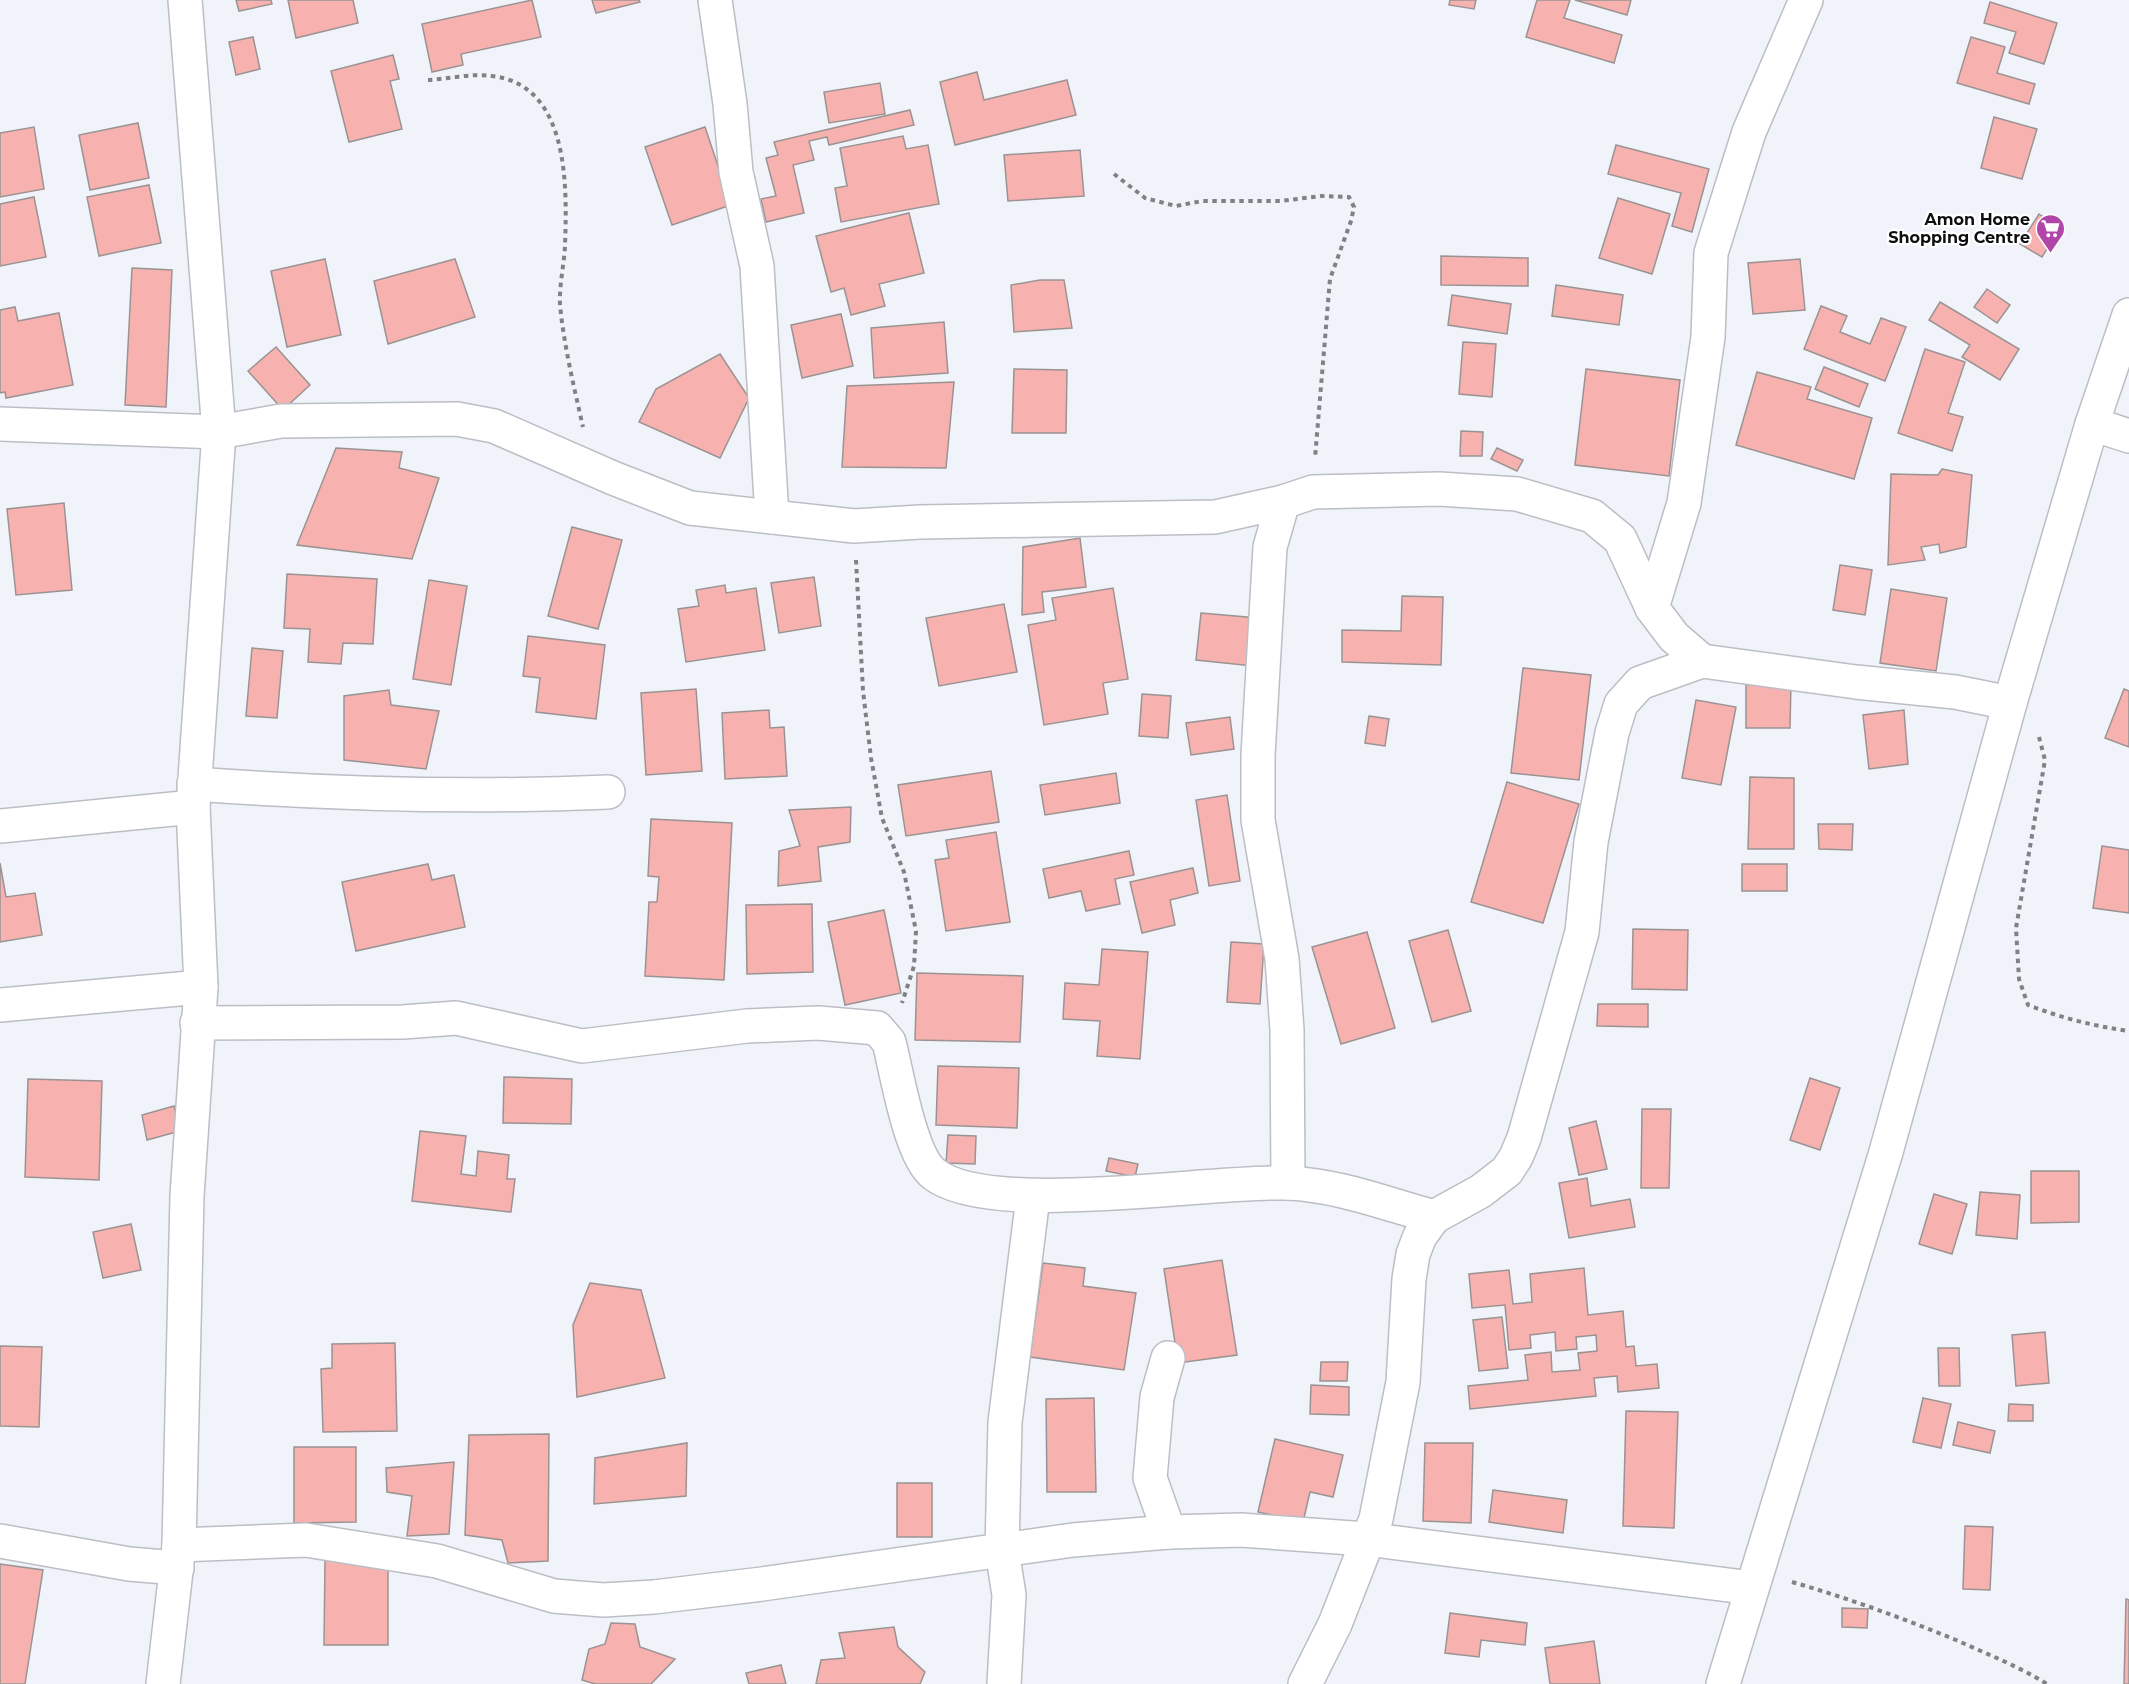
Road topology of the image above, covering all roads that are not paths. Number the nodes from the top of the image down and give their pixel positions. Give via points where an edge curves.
1 (185, 0) edge
2 (715, 0) edge
3 (1806, 0) edge
4 (2129, 315) edge
5 (0, 424) edge
6 (2091, 424) junction
7 (219, 432) junction
8 (2129, 436) edge
9 (1283, 502) junction
10 (772, 517) junction
11 (1652, 608) junction
12 (1702, 661) junction
13 (2010, 703) junction
14 (608, 792) dead end
15 (194, 796) junction
16 (0, 826) edge
17 (201, 987) junction
18 (0, 1005) edge
19 (197, 1023) junction
20 (1288, 1183) junction
21 (1033, 1197) junction
22 (1434, 1217) junction
23 (1168, 1358) dead end
24 (1169, 1532) junction
25 (1366, 1539) junction
26 (0, 1541) edge
27 (1002, 1550) junction
28 (178, 1557) junction
29 (1755, 1580) junction
30 (164, 1684) edge
31 (1004, 1684) edge
32 (1305, 1684) edge
33 (1723, 1684) edge

1 - 7 street
2 - 10 street via 736,172 759,287
3 - 11 street via 1749,132 1711,253 1708,337 1684,503
4 - 6 street
5 - 7 street
6 - 8 street
6 - 13 street
7 - 10 street via 281,421 457,419 494,426 690,508
7 - 15 street
9 - 10 street via 1215,517 968,520 854,526
9 - 11 street via 1313,492 1439,489 1517,494 1592,516 1620,539
9 - 20 street via 1270,547 1257,755 1258,820 1282,959 1287,1030
11 - 12 street via 1674,638
12 - 13 street via 1955,692
12 - 22 street via 1640,683 1621,704 1591,842 1582,932 1524,1138 1507,1171 1481,1191
13 - 29 street via 1886,1152
14 - 15 street
15 - 16 street
15 - 17 street
17 - 18 street
17 - 19 street
19 - 21 street via 456,1018 582,1046 747,1026 818,1023 877,1028 890,1042 917,1152 932,1173 953,1186
19 - 28 street via 187,1196
20 - 21 street
20 - 22 street via 1331,1188
21 - 27 street via 1005,1422
22 - 25 street via 1413,1254 1403,1382 1376,1519
23 - 24 street via 1157,1397 1150,1478
24 - 25 street via 1240,1530
24 - 27 street
25 - 29 street
25 - 32 street via 1335,1624
26 - 28 street via 129,1564
27 - 28 street via 762,1584 603,1600 554,1596 437,1561 317,1541
27 - 31 street via 1009,1595
28 - 30 street
29 - 33 street

